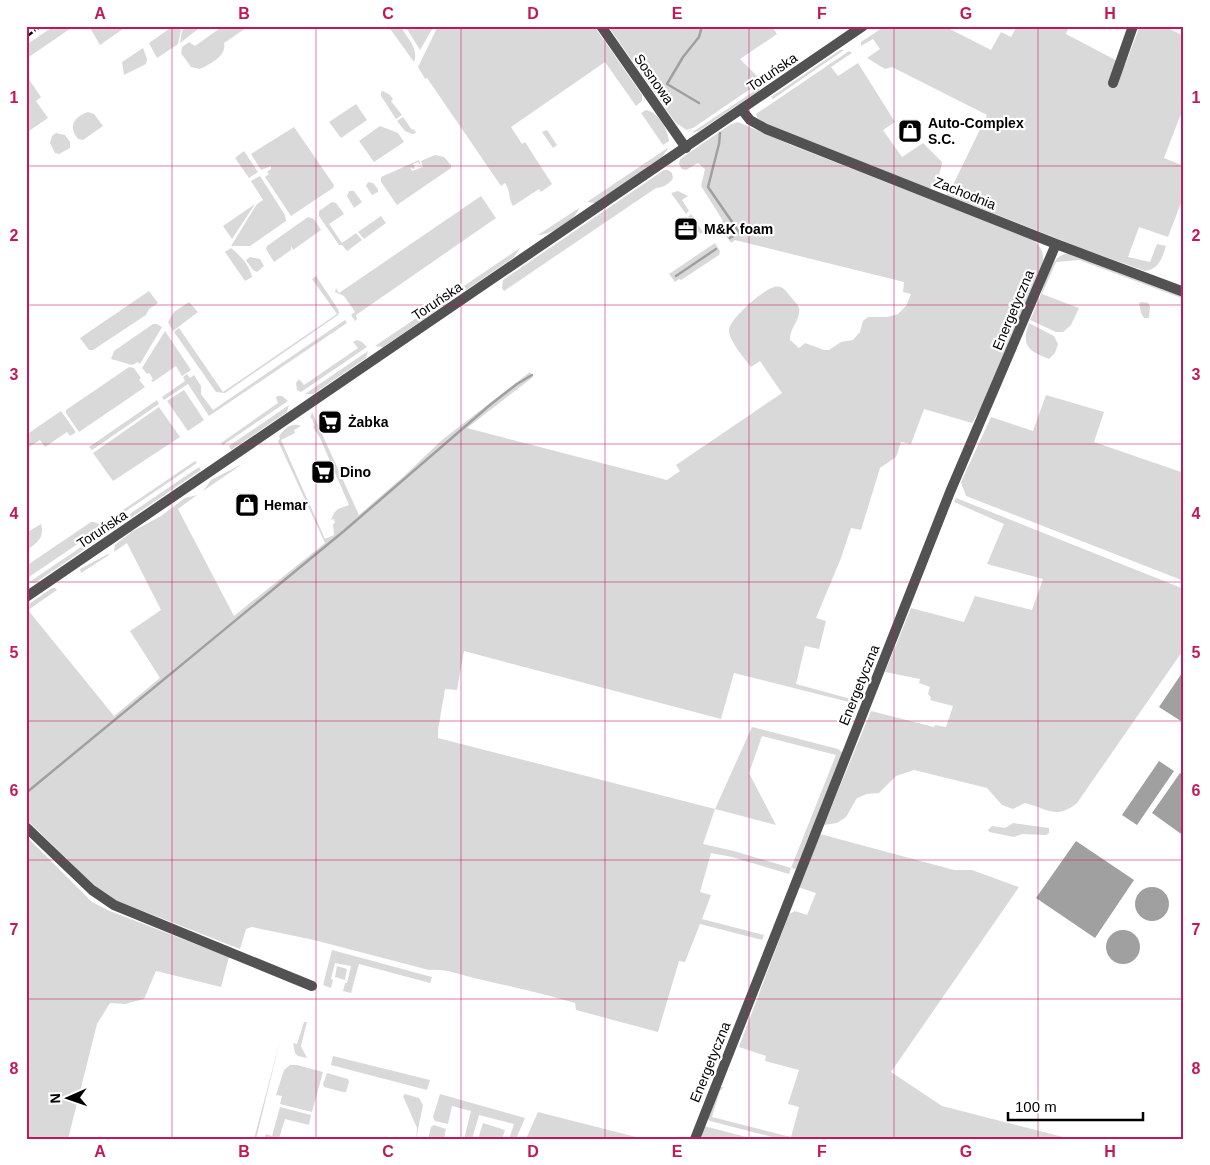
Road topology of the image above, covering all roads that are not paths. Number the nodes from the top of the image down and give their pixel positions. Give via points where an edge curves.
1 (601, 26) edge
2 (863, 26) edge
3 (1133, 26) edge
4 (1113, 83) dead end
5 (742, 110) junction
6 (686, 148) junction
7 (1056, 244) junction
8 (1184, 292) edge
9 (26, 597) edge
10 (26, 827) edge
11 (312, 986) dead end
12 (695, 1139) edge

1 - 6 street, Sosnowa
2 - 5 street, Toruńska
3 - 4 street
5 - 6 street, Toruńska
5 - 7 street, Zachodnia via 760,126
6 - 9 street, Toruńska
7 - 8 street, Zachodnia
7 - 12 street, Energetyczna via 950,492
10 - 11 street via 92,890 114,904

